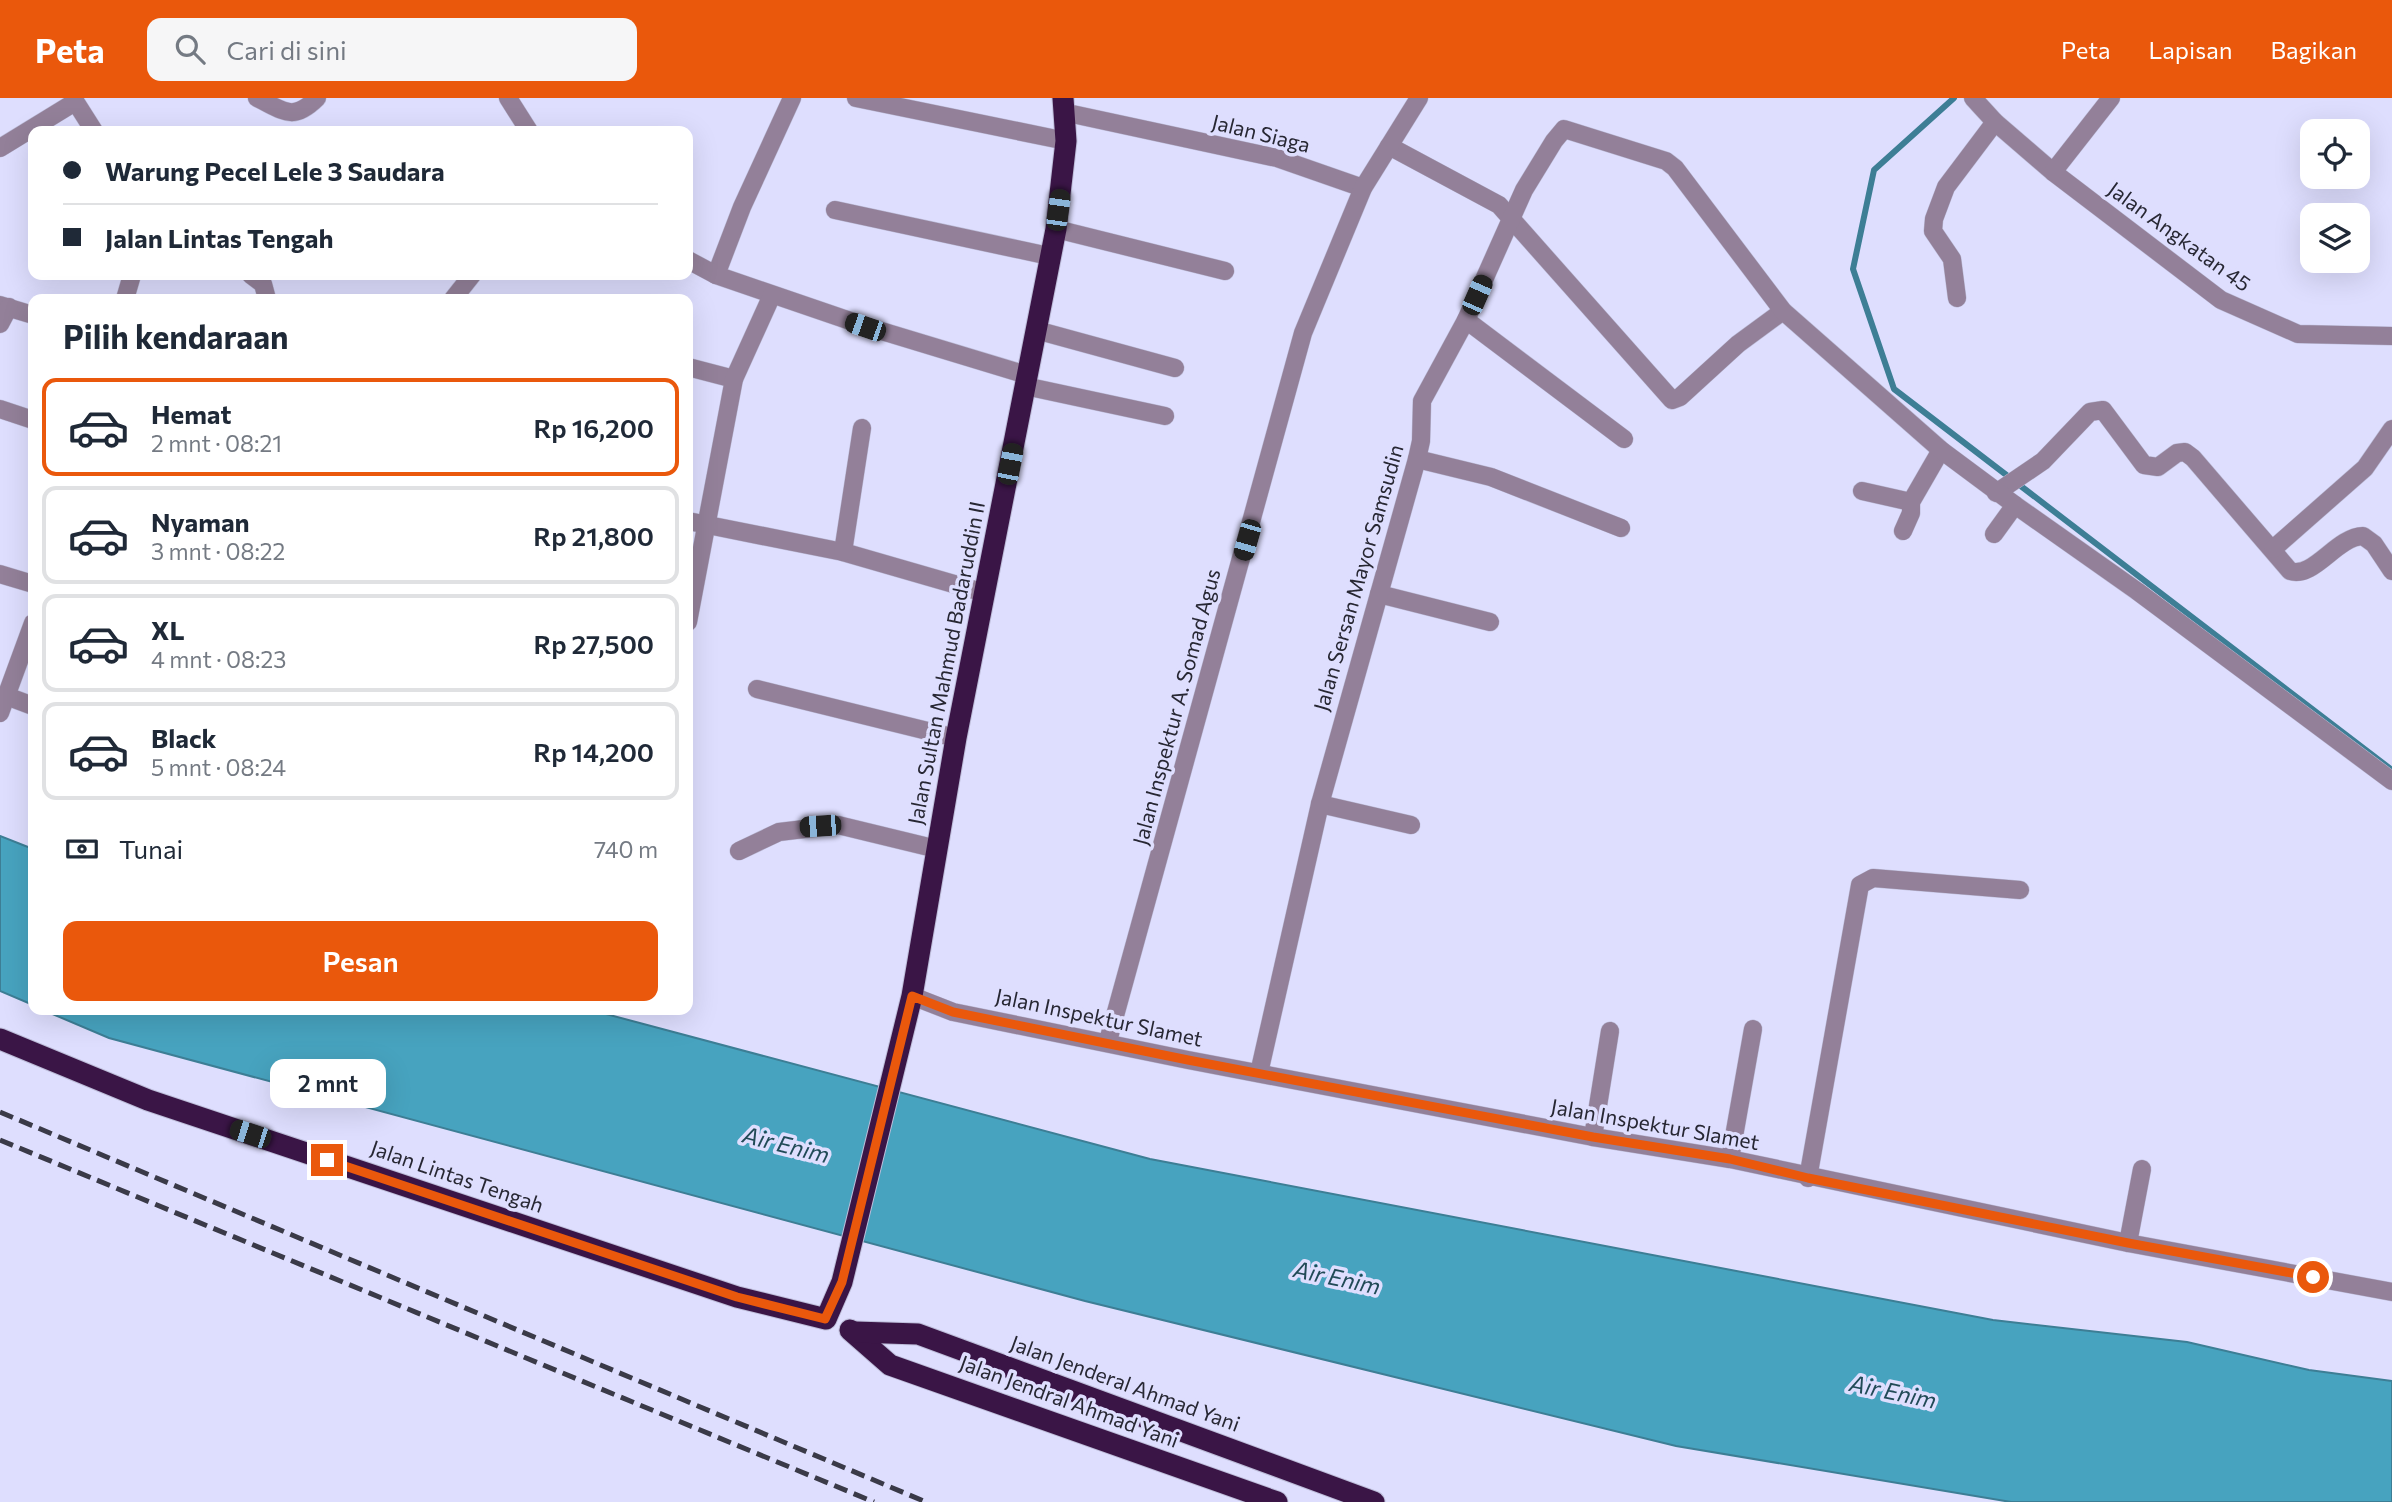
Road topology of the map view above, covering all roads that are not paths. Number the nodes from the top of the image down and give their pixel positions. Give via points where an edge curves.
1 (257, 98) edge
2 (317, 98) edge
3 (508, 98) edge
4 (792, 98) edge
5 (856, 98) edge
6 (1419, 98) edge
7 (2110, 98) edge
8 (74, 100) edge
9 (1975, 100) edge
10 (1063, 105) edge
11 (1995, 122) junction
12 (34, 126) edge
13 (91, 126) edge
14 (526, 126) edge
15 (28, 130) edge
16 (1066, 141) junction
17 (1390, 146) junction
18 (0, 148) edge
19 (2053, 172) junction
20 (1363, 188) junction
21 (835, 210) dead end
22 (1510, 218) junction
23 (1056, 229) junction
24 (1049, 256) junction
25 (693, 263) edge
26 (1225, 271) dead end
27 (716, 275) junction
28 (258, 280) edge
29 (268, 294) edge
30 (772, 295) junction
31 (1957, 298) dead end
32 (4, 306) edge
33 (1783, 311) junction
34 (28, 313) edge
35 (1465, 320) junction
36 (0, 324) edge
37 (1036, 330) junction
38 (2392, 335) edge
39 (693, 368) edge
40 (1175, 368) dead end
41 (734, 379) junction
42 (1026, 381) junction
43 (0, 409) edge
44 (1165, 416) dead end
45 (28, 418) edge
46 (862, 428) dead end
47 (2392, 429) edge
48 (1624, 439) dead end
49 (1941, 450) junction
50 (1417, 459) junction
51 (1862, 491) dead end
52 (1999, 491) junction
53 (1911, 502) junction
54 (2015, 505) junction
55 (696, 522) edge
56 (1621, 528) dead end
57 (1903, 531) dead end
58 (1994, 534) dead end
59 (2273, 549) junction
60 (843, 551) junction
61 (693, 560) edge
62 (2392, 571) edge
63 (0, 574) edge
64 (28, 582) edge
65 (985, 593) junction
66 (1379, 594) junction
67 (1490, 622) dead end
68 (28, 638) edge
69 (757, 689) dead end
70 (9, 697) junction
71 (28, 704) edge
72 (0, 713) edge
73 (956, 738) junction
74 (2392, 781) edge
75 (1320, 804) junction
76 (1410, 825) dead end
77 (937, 849) junction
78 (739, 851) dead end
79 (2020, 890) dead end
80 (912, 996) junction
81 (1754, 1029) dead end
82 (1610, 1031) dead end
83 (0, 1039) edge
84 (1108, 1041) junction
85 (1259, 1073) junction
86 (1593, 1137) junction
87 (1730, 1159) junction
88 (2142, 1169) dead end
89 (1808, 1178) junction
90 (2128, 1243) junction
91 (2392, 1292) edge
92 (825, 1319) junction
93 (855, 1332) junction
94 (1277, 1502) edge
95 (1374, 1502) edge

1 - 2 street via 290,114
3 - 14 street
4 - 27 street
5 - 16 street
6 - 17 street, Jalan Inspektur A. Somad Agus
7 - 19 street
8 - 12 street
8 - 13 street
9 - 11 street, Jalan Angkatan 45
10 - 16 highway, Jalan Sultan Mahmud Badaruddin II
10 - 20 street, Jalan Siaga via 1277,158
11 - 19 street, Jalan Angkatan 45
11 - 31 street via 1947,187 1934,219 1933,231 1951,259
15 - 18 street
16 - 23 highway, Jalan Sultan Mahmud Badaruddin II
17 - 20 street, Jalan Inspektur A. Somad Agus
17 - 22 street via 1499,205
19 - 38 street, Jalan Angkatan 45 via 2151,250 2247,314 2298,334
20 - 84 street, Jalan Inspektur A. Somad Agus via 1303,333
21 - 24 street
22 - 33 street via 1672,400
22 - 33 street, Jalan Sersan Mayor Samsudin via 1564,129 1666,161
22 - 35 street, Jalan Sersan Mayor Samsudin
23 - 24 highway, Jalan Sultan Mahmud Badaruddin II
23 - 26 street
24 - 37 highway, Jalan Sultan Mahmud Badaruddin II
25 - 27 street
27 - 30 street
28 - 29 street
30 - 41 street
30 - 42 street
32 - 34 street
32 - 36 street
33 - 49 street
35 - 48 street
35 - 50 street, Jalan Sersan Mayor Samsudin via 1422,401
37 - 40 street
37 - 42 highway, Jalan Sultan Mahmud Badaruddin II
39 - 41 street
41 - 55 street
42 - 44 street
42 - 65 highway, Jalan Sultan Mahmud Badaruddin II
43 - 45 street
46 - 60 street
47 - 59 street via 2365,468
49 - 52 street
49 - 53 street
50 - 56 street via 1491,477
50 - 66 street, Jalan Sersan Mayor Samsudin
51 - 53 street
52 - 54 street
52 - 59 street via 2043,461 2090,412 2103,410 2144,465 2158,467 2177,453 2193,458
53 - 57 street
54 - 58 street
54 - 74 street
55 - 60 street
55 - 61 street
59 - 62 street via 2290,571 2297,573 2343,542 2363,536
60 - 65 street
63 - 64 street
65 - 73 highway, Jalan Sultan Mahmud Badaruddin II
66 - 67 street
66 - 75 street, Jalan Sersan Mayor Samsudin
68 - 70 street
69 - 73 street
70 - 71 street
70 - 72 street
73 - 77 highway, Jalan Sultan Mahmud Badaruddin II
75 - 76 street
75 - 85 street, Jalan Sersan Mayor Samsudin
77 - 78 street via 838,825 779,832
77 - 80 highway, Jalan Sultan Mahmud Badaruddin II
79 - 89 street via 1873,878 1860,885
80 - 84 street, Jalan Inspektur Slamet via 953,1012
80 - 92 highway, Jalan Sultan Mahmud Badaruddin II via 842,1282
81 - 87 street
82 - 86 street
83 - 92 highway, Jalan Lintas Tengah via 148,1100 737,1297
84 - 85 street, Jalan Inspektur Slamet
85 - 86 street, Jalan Inspektur Slamet
86 - 87 street, Jalan Inspektur Slamet
87 - 89 street, Jalan Inspektur Slamet
88 - 90 street
89 - 90 street, Jalan Inspektur Slamet
90 - 91 street, Jalan Inspektur Slamet
92 - 93 highway, Jalan Lintas Tengah
93 - 94 highway, Jalan Jendral Ahmad Yani via 890,1365
93 - 95 highway, Jalan Jenderal Ahmad Yani via 918,1334

